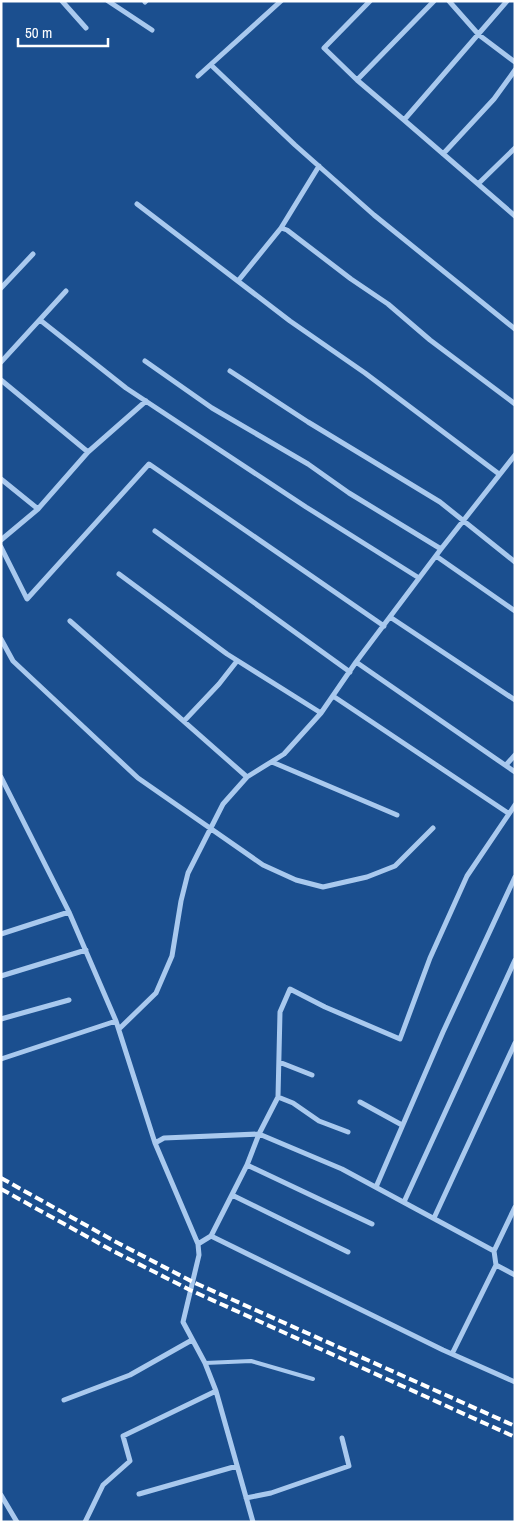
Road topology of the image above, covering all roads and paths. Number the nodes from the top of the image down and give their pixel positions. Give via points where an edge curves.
1 (62, 1) edge
2 (108, 1) edge
3 (281, 1) edge
4 (370, 1) edge
5 (434, 1) edge
6 (449, 1) edge
7 (507, 1) edge
8 (86, 28) dead end
9 (152, 30) dead end
10 (479, 35) junction
11 (515, 62) edge
12 (211, 65) junction
13 (515, 70) edge
14 (198, 76) dead end
15 (357, 80) junction
16 (404, 120) junction
17 (515, 148) edge
18 (443, 154) junction
19 (318, 166) junction
20 (478, 184) junction
21 (137, 204) dead end
22 (515, 216) edge
23 (281, 228) junction
24 (32, 254) dead end
25 (238, 281) junction
26 (1, 288) edge
27 (66, 291) dead end
28 (40, 320) junction
29 (515, 329) edge
30 (145, 361) dead end
31 (1, 362) edge
32 (230, 371) dead end
33 (1, 380) edge
34 (146, 401) junction
35 (515, 404) edge
36 (88, 452) junction
37 (514, 458) edge
38 (499, 474) junction
39 (1, 479) edge
40 (38, 509) junction
41 (463, 521) junction
42 (154, 532) dead end
43 (1, 540) edge
44 (1, 546) edge
45 (441, 549) junction
46 (436, 556) junction
47 (515, 562) edge
48 (119, 574) dead end
49 (419, 578) junction
50 (515, 611) edge
51 (390, 617) junction
52 (70, 621) dead end
53 (384, 626) junction
54 (1, 638) edge
55 (237, 661) junction
56 (356, 662) junction
57 (350, 672) junction
58 (333, 696) junction
59 (515, 700) edge
60 (321, 713) junction
61 (184, 721) junction
62 (515, 755) edge
63 (272, 762) junction
64 (506, 765) junction
65 (515, 772) edge
66 (1, 777) edge
67 (247, 777) junction
68 (515, 805) edge
69 (508, 813) junction
70 (397, 815) dead end
71 (433, 828) dead end
72 (211, 829) junction
73 (515, 877) edge
74 (69, 912) junction
75 (1, 934) edge
76 (86, 950) junction
77 (515, 960) edge
78 (1, 976) edge
79 (68, 1000) dead end
80 (1, 1020) edge
81 (116, 1021) junction
82 (119, 1029) junction
83 (515, 1043) edge
84 (1, 1059) edge
85 (279, 1062) junction
86 (312, 1075) dead end
87 (278, 1097) junction
88 (360, 1102) dead end
89 (402, 1125) junction
90 (348, 1132) dead end
91 (259, 1134) junction
92 (155, 1143) junction
93 (247, 1165) junction
94 (376, 1187) junction
95 (232, 1195) junction
96 (404, 1202) junction
97 (515, 1207) edge
98 (434, 1218) junction
99 (372, 1224) dead end
100 (212, 1236) junction
101 (198, 1244) junction
102 (494, 1251) junction
103 (348, 1252) dead end
104 (496, 1265) junction
105 (515, 1275) edge
106 (192, 1340) junction
107 (452, 1354) junction
108 (206, 1363) junction
109 (313, 1378) dead end
110 (515, 1382) edge
111 (216, 1390) junction
112 (64, 1400) dead end
113 (342, 1438) dead end
114 (237, 1466) junction
115 (139, 1494) dead end
116 (1, 1495) edge
117 (246, 1498) junction
118 (16, 1522) edge
119 (85, 1522) edge
120 (253, 1522) edge

1 - 8 street
2 - 9 street
3 - 12 street
4 - 15 street via 324,48
5 - 15 street
6 - 10 street
7 - 10 street
10 - 11 street
10 - 16 street
12 - 14 street
12 - 19 street
13 - 18 street via 494,99
15 - 16 street
16 - 18 street
17 - 20 street
18 - 20 street
19 - 23 street
19 - 29 street
20 - 22 street
21 - 25 street
23 - 25 street
23 - 35 street via 388,304
24 - 26 street
25 - 38 street
27 - 28 street
28 - 31 street
28 - 34 street
30 - 45 street via 212,408 308,464
32 - 41 street via 440,502
33 - 36 street
34 - 36 street
34 - 49 street
36 - 40 street
37 - 38 street
38 - 41 street
39 - 40 street
40 - 43 street
41 - 45 street
41 - 47 street
42 - 57 street
44 - 53 street via 27,599 149,464
45 - 46 street
46 - 49 street
46 - 50 street
48 - 55 street
49 - 51 street
51 - 53 street
51 - 59 street
52 - 61 street
53 - 56 street
54 - 72 street via 13,661 138,778
55 - 60 street
55 - 61 street
56 - 57 street
56 - 64 street
57 - 58 street
58 - 60 street
58 - 69 street
60 - 63 street via 284,754
61 - 67 street
62 - 64 street
63 - 67 street
63 - 70 street
64 - 65 street
66 - 74 street
67 - 72 street via 223,804
68 - 69 street
69 - 85 street via 467,876 430,958 400,1039 290,989 280,1012
71 - 72 street via 395,866 367,877 323,887 296,880 263,865
72 - 82 street via 188,874 172,956 156,993
73 - 89 street
74 - 75 street
74 - 76 street
76 - 78 street
76 - 81 street
77 - 96 street
79 - 80 street
81 - 82 street
81 - 84 street
82 - 92 street
83 - 98 street
85 - 86 street
85 - 87 street
87 - 90 street via 319,1121
87 - 91 street
88 - 89 street
89 - 94 street
91 - 92 street via 164,1138
91 - 93 street
91 - 94 street via 342,1168
92 - 101 street
93 - 95 street
93 - 99 street
94 - 96 street
95 - 100 street
95 - 103 street
96 - 98 street
97 - 102 street
98 - 102 street
100 - 101 street
100 - 107 street
101 - 106 street via 199,1255 183,1322
102 - 104 street
104 - 105 street
104 - 107 street
106 - 108 street
106 - 112 street via 130,1375
107 - 110 street
108 - 109 lane via 251,1362
108 - 111 street
111 - 114 street
111 - 119 street via 123,1436 130,1461 103,1485
113 - 117 street via 349,1466 272,1493
114 - 115 street
114 - 117 street
116 - 118 street
117 - 120 street

